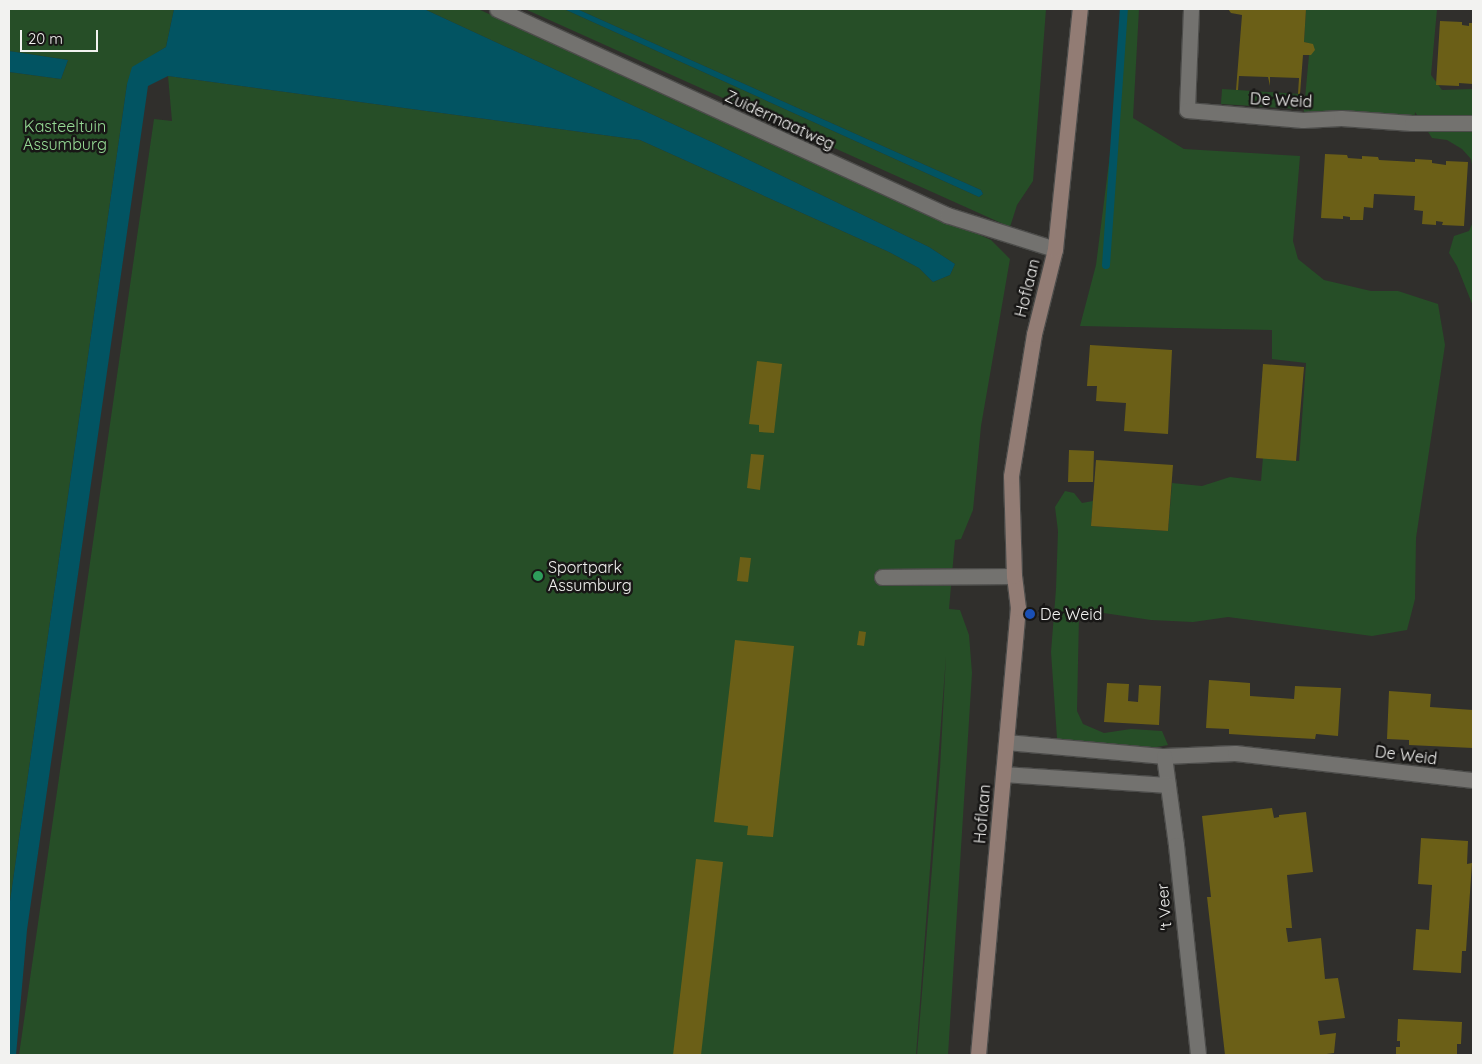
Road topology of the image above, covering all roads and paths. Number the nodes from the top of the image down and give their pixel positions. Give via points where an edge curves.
1 (497, 9) edge
2 (1080, 9) edge
3 (1191, 9) edge
4 (1473, 123) edge
5 (1055, 249) junction
6 (882, 576) dead end
7 (1014, 576) junction
8 (1006, 742) junction
9 (1164, 756) junction
10 (1003, 774) junction
11 (1473, 780) edge
12 (1168, 785) junction
13 (978, 1055) edge
14 (1198, 1055) edge

1 - 5 street, Zuidermaatweg via 947,215
2 - 5 main road, Hoflaan
3 - 4 street, De Weid via 1187,110 1303,120 1340,118
5 - 7 main road, Hoflaan via 1034,334 1011,476
6 - 7 street
7 - 8 main road, Hoflaan via 1018,608
8 - 9 street, De Weid
8 - 10 main road, Hoflaan
9 - 11 street, De Weid via 1235,753
9 - 12 street, 't Veer
10 - 12 street
10 - 13 main road, Hoflaan
12 - 14 street, 't Veer

